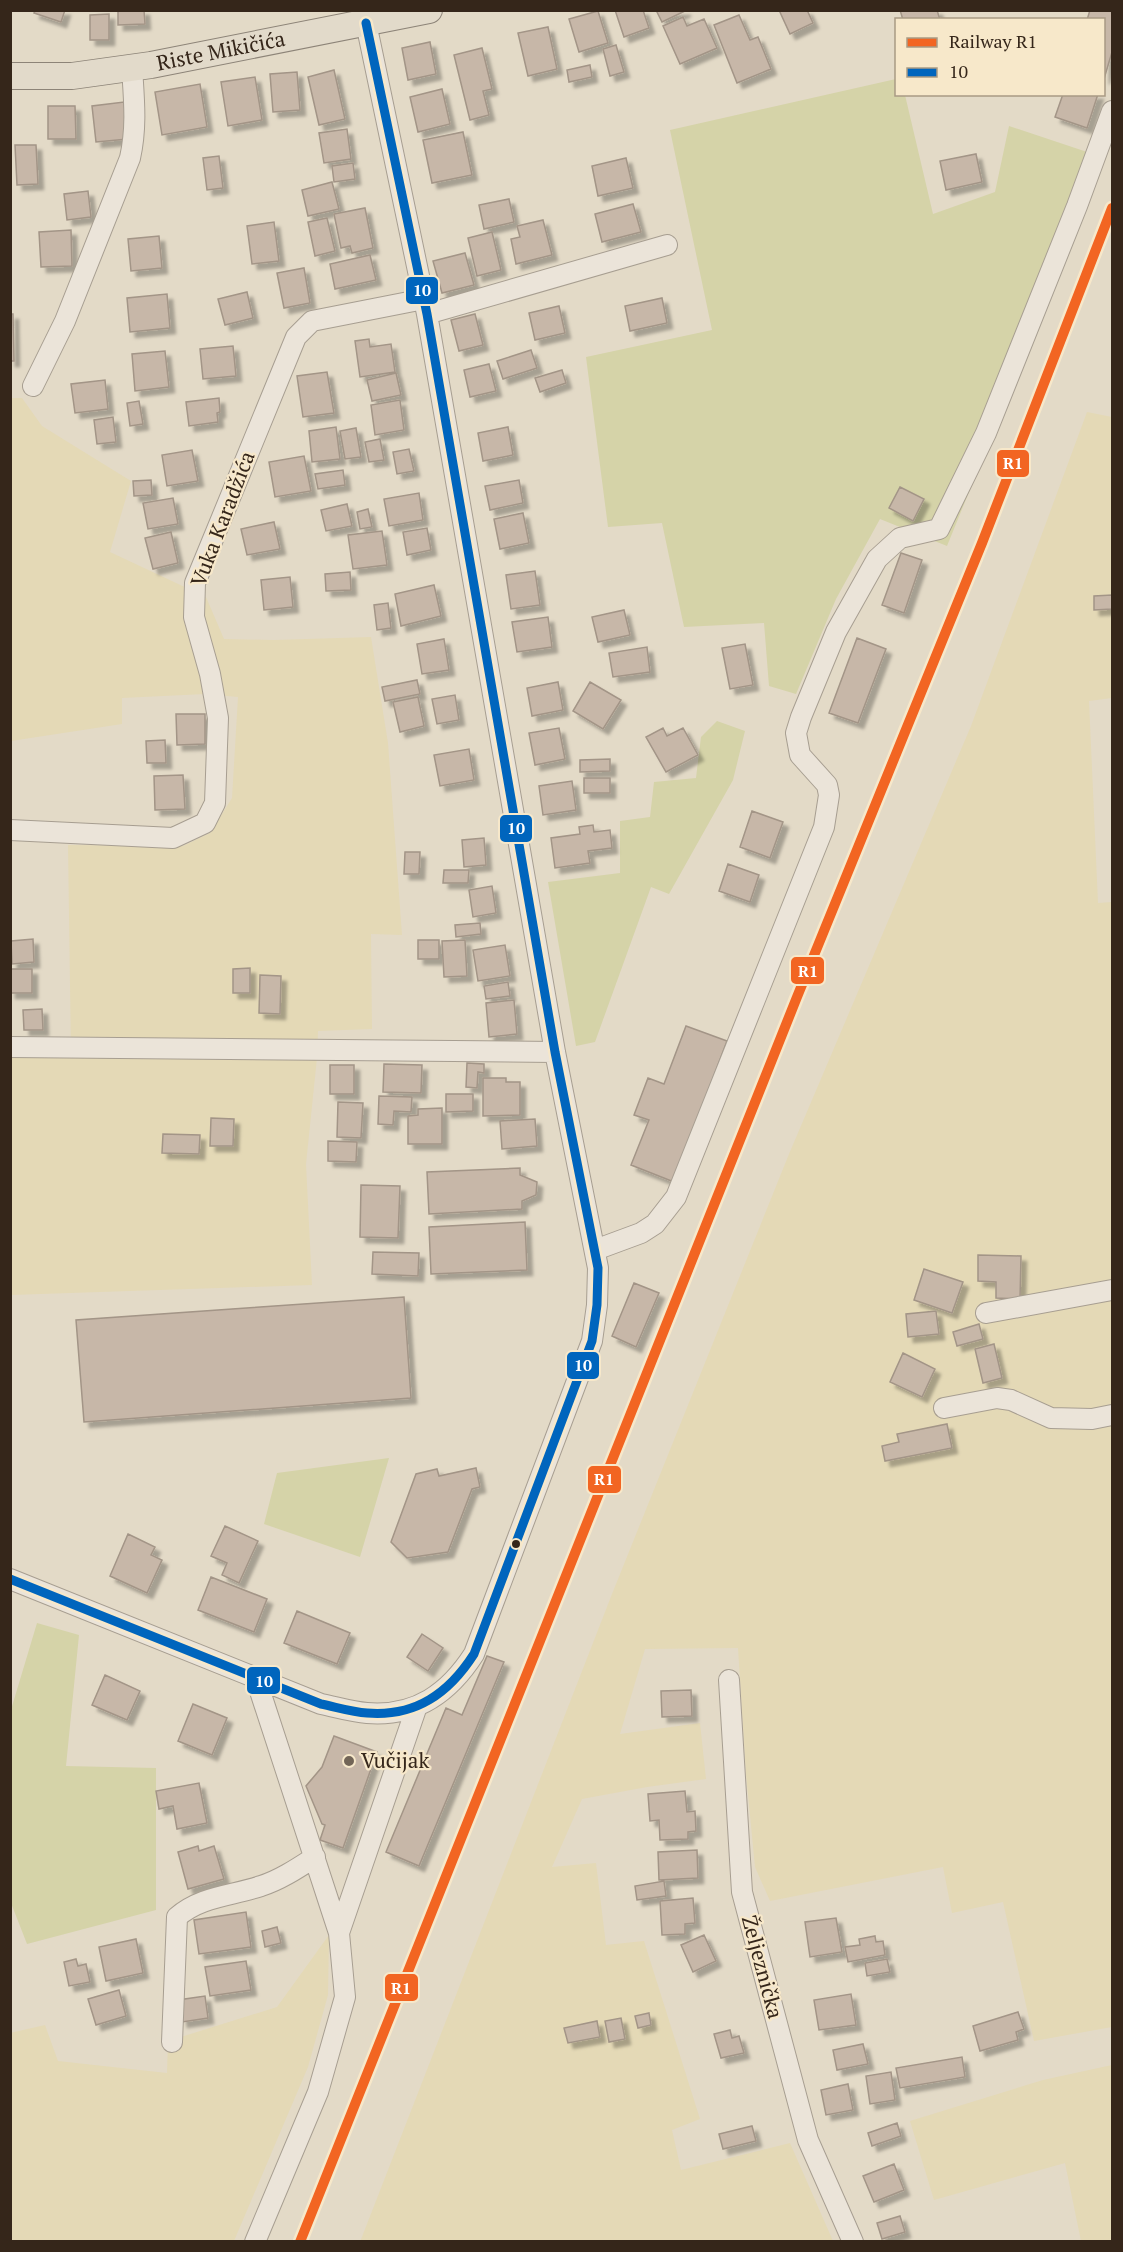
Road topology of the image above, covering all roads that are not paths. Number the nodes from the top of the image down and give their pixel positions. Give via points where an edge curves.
1 (429, 10) edge
2 (366, 23) junction
3 (132, 68) junction
4 (10, 76) edge
5 (1113, 111) edge
6 (667, 245) dead end
7 (425, 307) junction
8 (33, 386) dead end
9 (10, 830) edge
10 (10, 1047) edge
11 (555, 1052) junction
12 (594, 1250) junction
13 (1113, 1290) edge
14 (986, 1313) dead end
15 (944, 1408) dead end
16 (1113, 1415) edge
17 (10, 1579) edge
18 (256, 1679) junction
19 (729, 1680) dead end
20 (417, 1706) junction
21 (315, 1857) junction
22 (339, 1933) junction
23 (172, 2042) dead end
24 (255, 2241) edge
25 (853, 2241) edge

1 - 2 main road, Riste Mikičića
2 - 3 main road, Riste Mikičića
2 - 7 street
3 - 4 main road, Riste Mikičića via 72,76
3 - 8 street via 135,110 130,158 65,321
5 - 12 street via 986,432 939,529 900,538 877,558 836,632 805,706 796,733 800,755 827,785 824,827 676,1197 655,1224
6 - 7 street, Vuka Karadžića
7 - 9 street, Vuka Karadžića via 312,321 297,338 288,359 195,583 194,617 218,718 215,803 205,823 173,838
7 - 11 street
10 - 11 street
11 - 12 street
12 - 20 street via 598,1268 592,1341 489,1617 460,1676 441,1693
13 - 14 street
15 - 16 street via 997,1398 1052,1418
17 - 18 street
18 - 20 street via 321,1704 366,1713 392,1713
18 - 21 street
19 - 25 street, Željeznička via 742,1892 808,2140
20 - 22 street
21 - 22 street
21 - 23 street via 262,1886 208,1900 177,1917
22 - 24 street via 345,1997 318,2092

